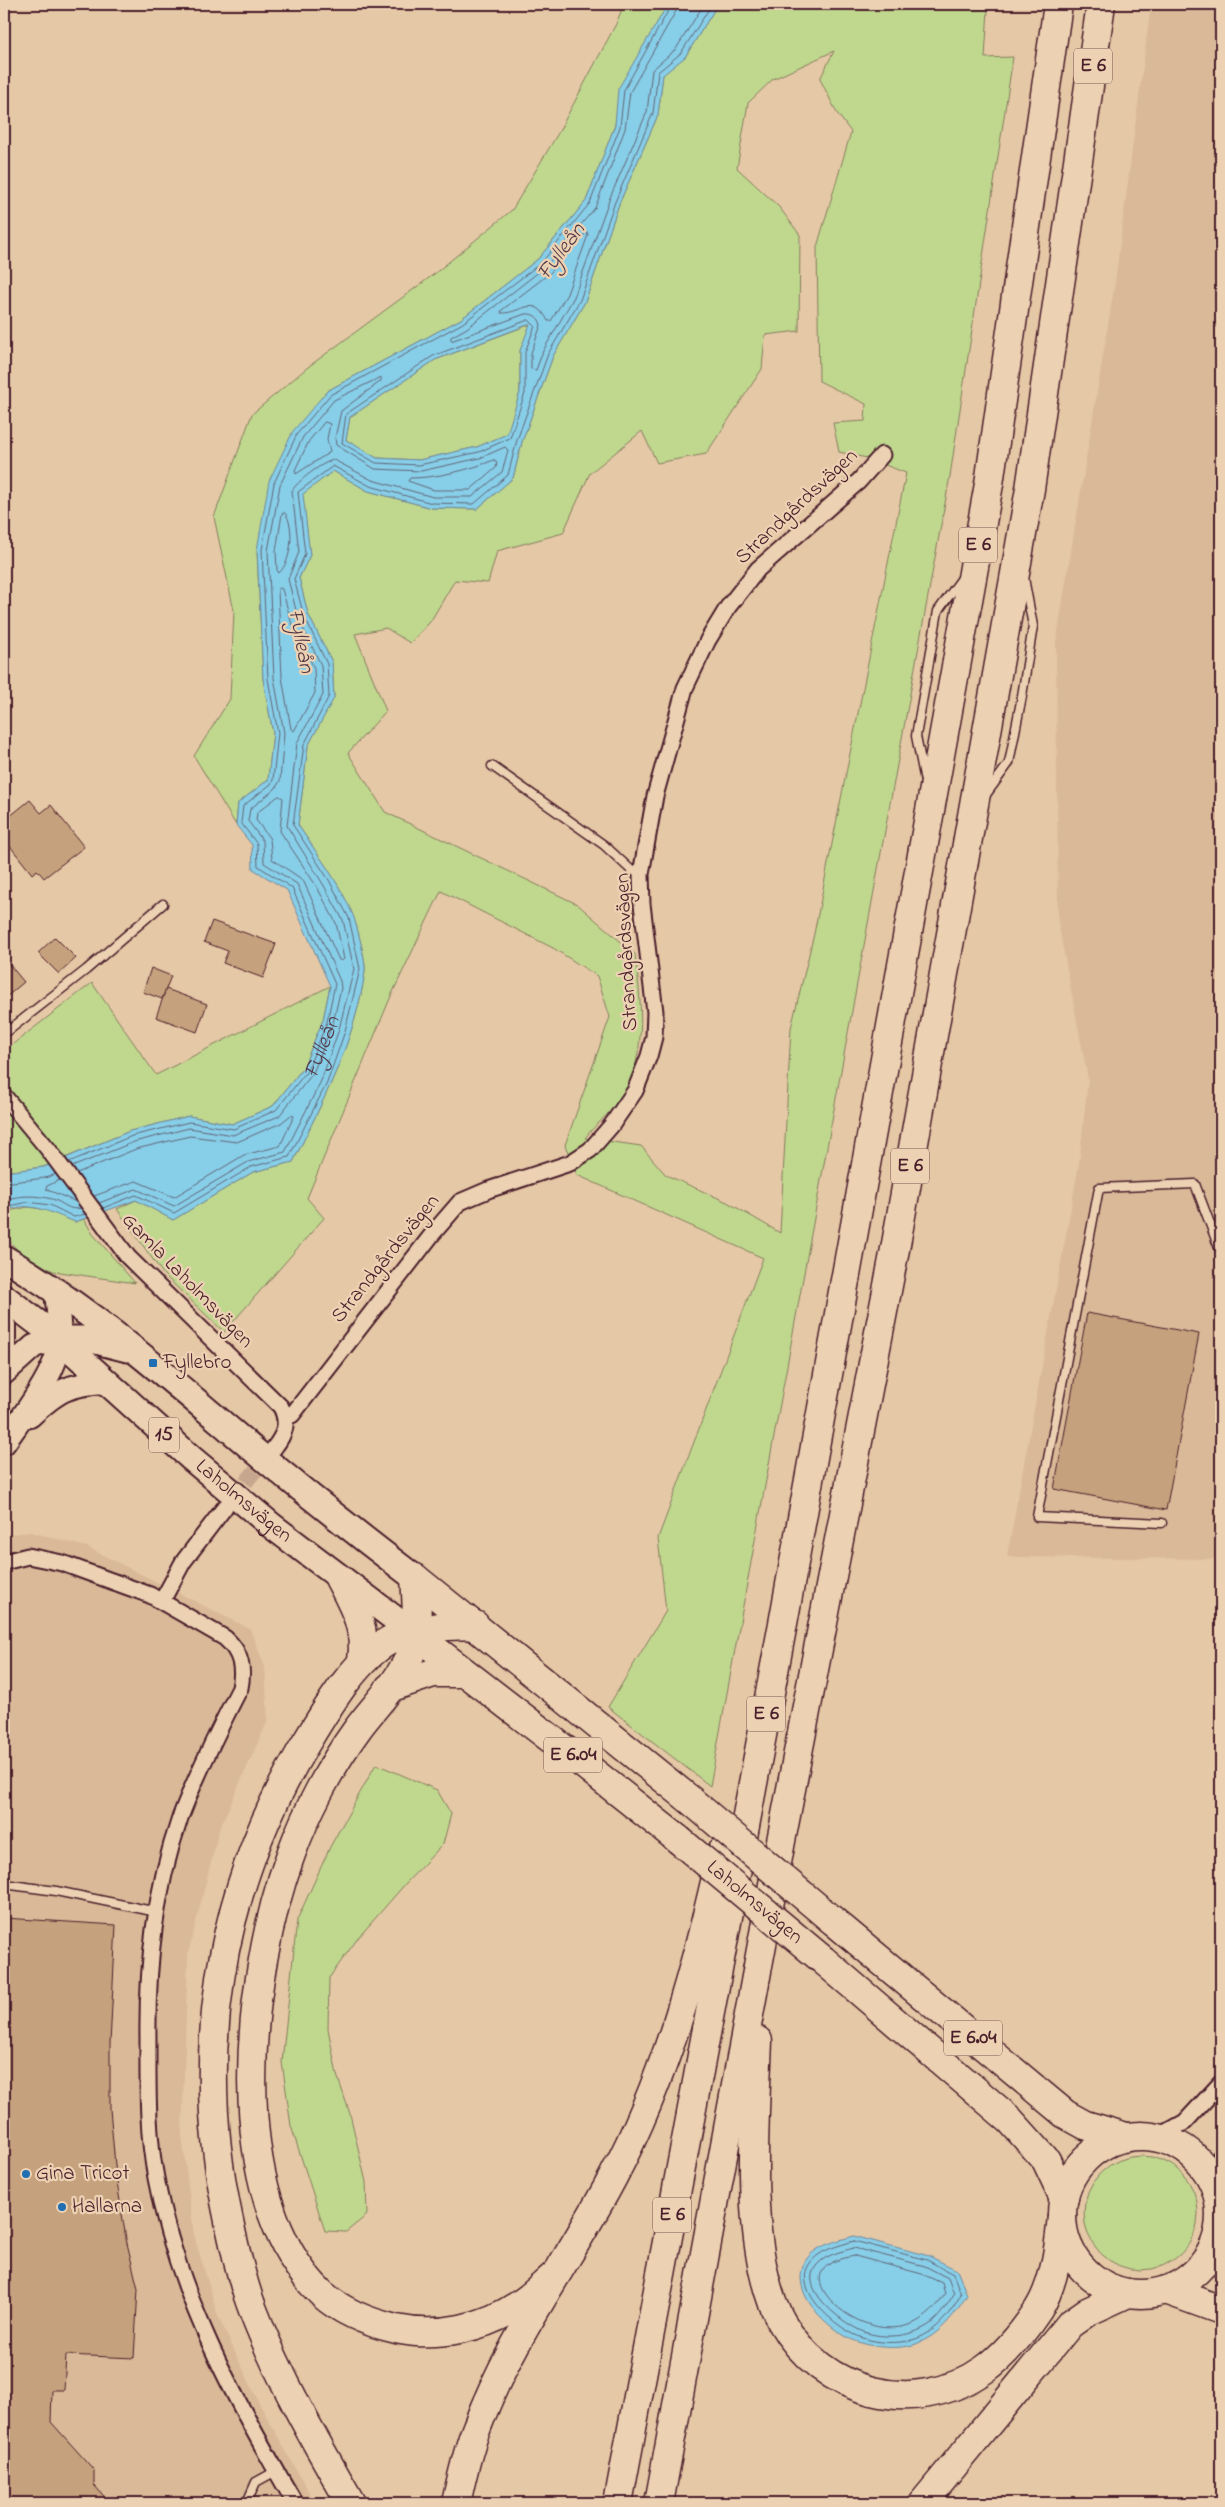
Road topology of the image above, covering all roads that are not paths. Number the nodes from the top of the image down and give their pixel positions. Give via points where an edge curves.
1 (1058, 4) edge
2 (1101, 4) edge
3 (882, 456) dead end
4 (492, 766) dead end
5 (640, 874) junction
6 (163, 904) dead end
7 (4, 1034) edge
8 (4, 1096) edge
9 (1221, 1252) edge
10 (8, 1261) edge
11 (56, 1292) junction
12 (4, 1297) edge
13 (4, 1326) edge
14 (59, 1340) junction
15 (140, 1352) junction
16 (4, 1368) edge
17 (4, 1373) edge
18 (105, 1382) junction
19 (286, 1416) junction
20 (7, 1439) edge
21 (274, 1448) tunnel mouth
22 (225, 1507) tunnel mouth
23 (1162, 1523) dead end
24 (4, 1562) edge
25 (339, 1578) junction
26 (415, 1578) junction
27 (162, 1601) junction
28 (784, 1618) junction
29 (475, 1625) junction
30 (415, 1634) junction
31 (362, 1660) junction
32 (465, 1673) junction
33 (389, 1688) junction
34 (4, 1884) edge
35 (157, 1912) junction
36 (762, 1944) junction
37 (1221, 2083) edge
38 (1126, 2137) junction
39 (1158, 2137) junction
40 (1221, 2156) edge
41 (1215, 2185) junction
42 (1063, 2207) junction
43 (1221, 2212) edge
44 (556, 2274) junction
45 (1166, 2290) junction
46 (1128, 2293) junction
47 (1221, 2310) edge
48 (276, 2471) junction
49 (249, 2503) edge
50 (295, 2503) edge
51 (351, 2503) edge
52 (456, 2503) edge
53 (618, 2503) edge
54 (659, 2503) edge
55 (922, 2503) edge

1 - 28 highway, E 6 via 991,474
2 - 36 highway, E 6 via 1020,550 896,1244
3 - 5 street, Strandgårdsvägen via 859,481 758,569 728,607 708,640 683,696 655,796
4 - 5 lane
5 - 19 street, Strandgårdsvägen via 655,1012 650,1056 635,1091 590,1150 577,1158 460,1202 292,1414
6 - 7 lane
8 - 19 street, Gamla Laholmsvägen via 48,1149 128,1257 270,1394
9 - 23 lane via 1195,1184 1099,1188 1037,1517
10 - 11 main road, Laholmsvägen / 15
11 - 14 street
11 - 15 main road, Laholmsvägen / 15
12 - 14 main road, Laholmsvägen / 15
13 - 16 street
14 - 15 main road, Laholmsvägen / 15 via 88,1339
14 - 17 street via 34,1346
14 - 18 main road, Laholmsvägen / 15
14 - 20 street via 48,1375
15 - 26 main road, Laholmsvägen / 15 via 361,1538
18 - 20 street via 74,1385 60,1392
18 - 25 main road, Laholmsvägen / 15 via 191,1458
19 - 21 street via 286,1427
22 - 27 street via 183,1562
24 - 27 street via 28,1556 62,1563
25 - 30 main road, Laholmsvägen / 15
25 - 31 highway via 360,1619 364,1641
26 - 29 highway, Laholmsvägen / E 6.04
26 - 30 highway via 418,1612
27 - 35 street via 225,1638 232,1644 243,1668 240,1688 181,1816
28 - 44 highway via 762,1652 707,1918 681,2012 640,2122 613,2177
28 - 53 highway, E 6
29 - 30 highway via 439,1626
29 - 38 highway, Laholmsvägen / E 6.04, bridge via 689,1799 1065,2114
30 - 31 highway via 396,1637
30 - 32 highway, Laholmsvägen / E 6.04
30 - 33 highway via 407,1663
31 - 51 highway via 283,1782 248,1866 235,1902 219,1982 213,2025 212,2069 218,2168 252,2309 307,2426
32 - 33 highway via 433,1673
32 - 42 highway, Laholmsvägen / E 6.04, bridge via 679,1840 1010,2120 1046,2160
33 - 44 highway via 341,1752 321,1788 291,1852 269,1926 251,2065 258,2153 270,2205 288,2249 308,2280 336,2304 384,2326 421,2332 467,2328 521,2304
34 - 35 lane
35 - 48 street via 148,1965 147,2006 148,2112 156,2180 178,2260 215,2355
36 - 42 highway via 756,2098 756,2216 761,2256 778,2313 812,2362 856,2388 902,2396 946,2388 985,2369 1023,2331 1039,2308 1056,2262
36 - 54 highway, E 6
37 - 39 street via 1185,2122
38 - 39 highway, Laholmsvägen
38 - 42 highway, Laholmsvägen via 1104,2145 1086,2158 1072,2176
39 - 41 highway, Laholmsvägen via 1193,2154
40 - 41 street
41 - 43 highway, Laholmsvägen
42 - 46 highway, Laholmsvägen via 1066,2240 1077,2261 1094,2279
43 - 45 highway, Laholmsvägen via 1218,2237 1207,2260 1189,2278
44 - 52 highway via 499,2378 477,2426
45 - 46 highway, Laholmsvägen
45 - 47 highway, Laholmsvägen
46 - 55 highway via 1087,2312 1070,2324
48 - 49 lane via 256,2482
48 - 50 street

